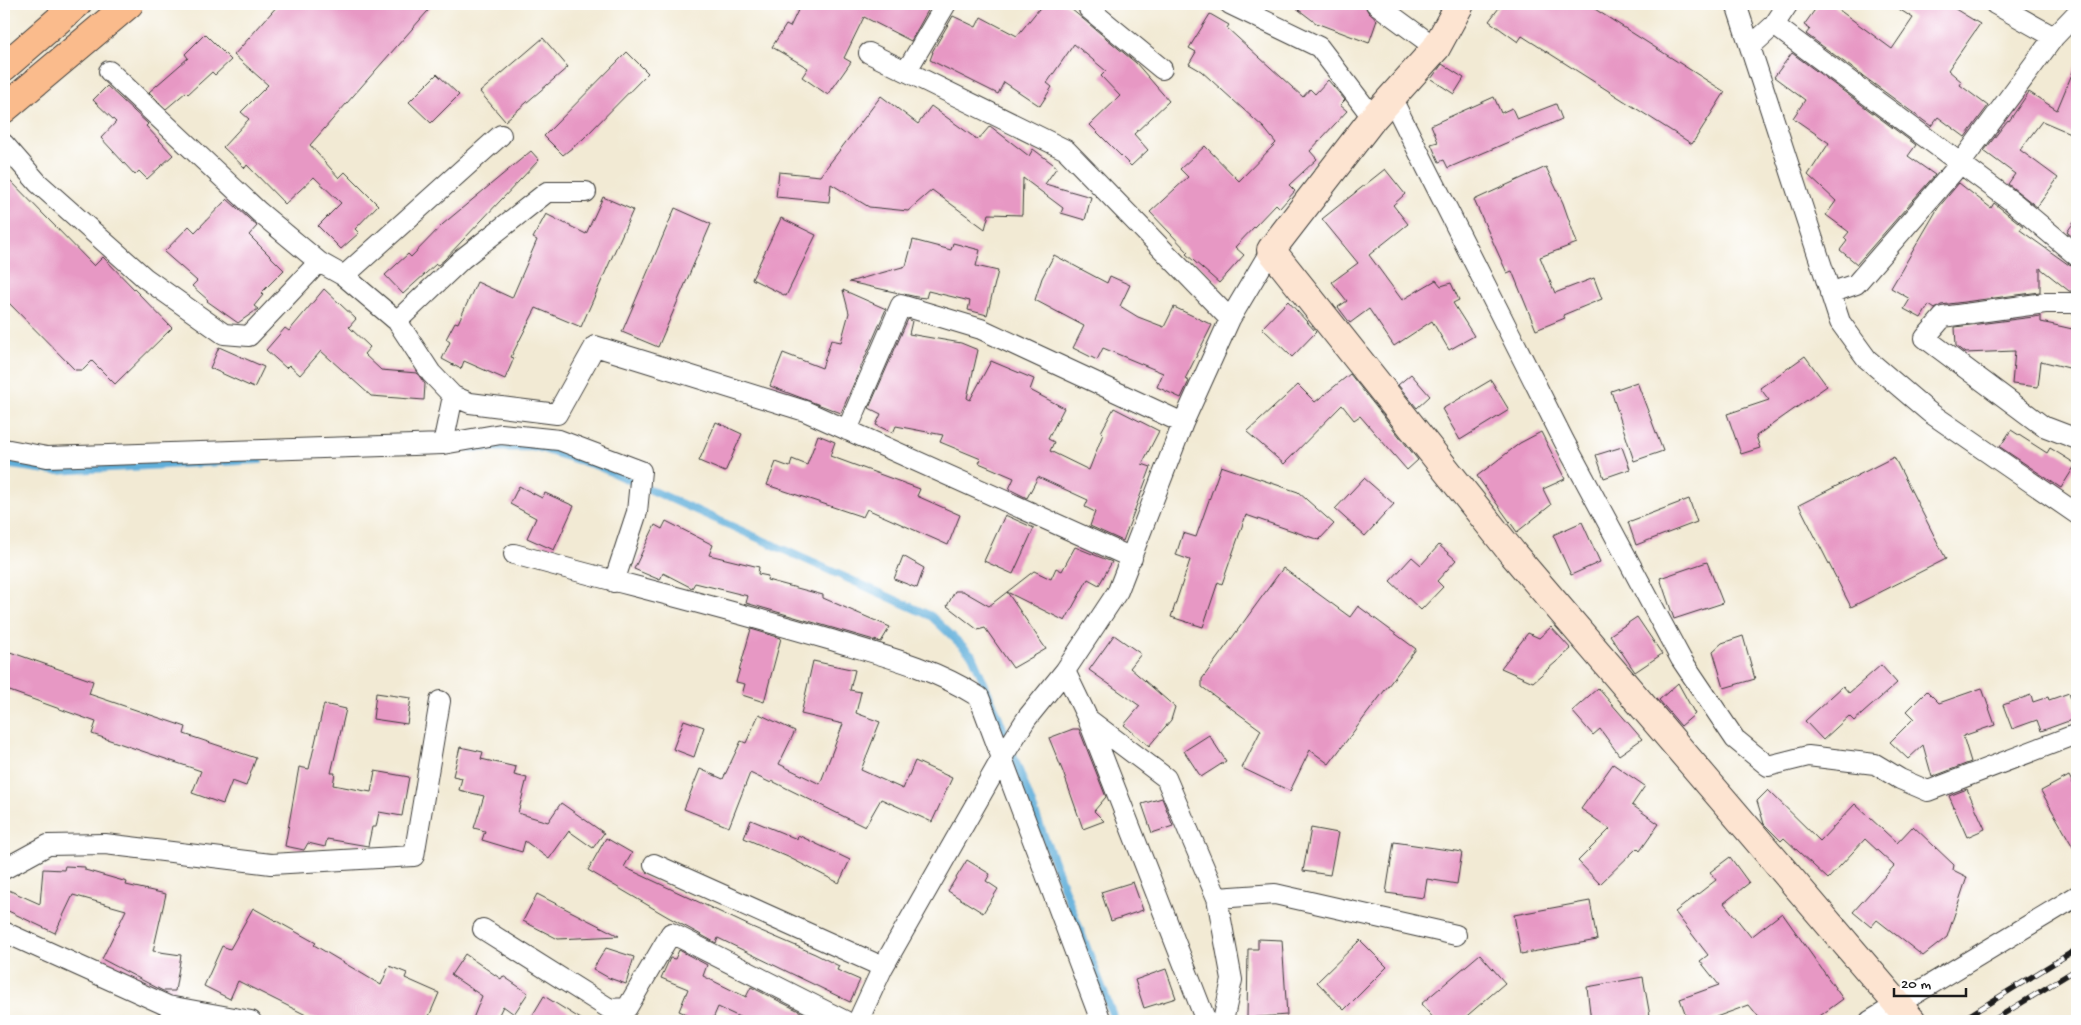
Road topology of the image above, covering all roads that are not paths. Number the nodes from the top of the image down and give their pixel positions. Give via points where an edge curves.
1 (77, 4) edge
2 (129, 4) edge
3 (946, 4) edge
4 (1093, 4) edge
5 (1230, 4) edge
6 (1376, 4) edge
7 (1460, 4) edge
8 (1736, 4) edge
9 (1788, 4) edge
10 (1996, 4) edge
11 (2077, 13) edge
12 (1774, 25) junction
13 (2054, 36) junction
14 (1751, 46) junction
15 (1436, 48) junction
16 (869, 53) dead end
17 (4, 67) edge
18 (1162, 69) dead end
19 (907, 70) junction
20 (109, 71) dead end
21 (1392, 99) junction
22 (4, 109) edge
23 (1373, 118) junction
24 (501, 135) dead end
25 (4, 144) edge
26 (1960, 164) junction
27 (586, 192) dead end
28 (1271, 250) junction
29 (2077, 256) edge
30 (319, 262) junction
31 (344, 276) junction
32 (1830, 293) junction
33 (2077, 303) edge
34 (1230, 319) junction
35 (396, 322) junction
36 (454, 396) junction
37 (1183, 423) junction
38 (847, 430) junction
39 (2077, 439) edge
40 (443, 444) junction
41 (4, 449) edge
42 (2077, 514) edge
43 (514, 554) dead end
44 (1132, 558) junction
45 (614, 582) junction
46 (1065, 671) junction
47 (440, 701) dead end
48 (1088, 719) junction
49 (2077, 734) edge
50 (1004, 754) junction
51 (654, 864) dead end
52 (4, 869) edge
53 (2077, 896) edge
54 (1216, 898) junction
55 (483, 928) dead end
56 (4, 932) edge
57 (1456, 935) dead end
58 (883, 967) junction
59 (1905, 1013) edge
60 (251, 1021) edge
61 (845, 1021) edge
62 (858, 1021) edge
63 (1101, 1021) edge
64 (1206, 1021) edge
65 (1223, 1021) edge
66 (1870, 1021) edge

1 - 17 highway
2 - 22 highway
3 - 19 street
4 - 18 street via 1090,8
5 - 23 street via 1319,47
6 - 15 street
7 - 15 street
8 - 14 street
9 - 12 street
10 - 13 street
11 - 13 street
12 - 14 street
12 - 26 street
13 - 26 street
14 - 32 street
15 - 21 street
16 - 19 street
19 - 34 street via 1066,150
20 - 30 street via 259,212
21 - 23 street
21 - 49 street via 1573,458 1681,659 1735,739 1768,766 1808,756 1875,764 1928,791
23 - 28 street
24 - 31 street
25 - 30 street via 38,183 145,278 224,334 250,336
26 - 29 street via 2014,203
26 - 32 street via 1856,284
27 - 35 street via 548,192 462,259
28 - 34 street
28 - 59 street via 1513,554
30 - 31 street
31 - 35 street
32 - 42 street via 1840,322 1867,359 1929,412
33 - 39 street via 2045,303 1943,317 1925,338 2043,426
34 - 37 street
35 - 36 street via 431,373
36 - 38 street via 470,403 557,414 595,346 806,411
36 - 40 street
37 - 38 street via 981,329 901,305
37 - 44 street
38 - 44 street
40 - 41 street via 47,457
40 - 45 street via 501,434 559,440 641,471 637,512
43 - 45 street
44 - 46 street via 1118,591
45 - 50 street via 761,619 953,680 979,697
46 - 48 street
46 - 50 street
47 - 52 street via 414,856 272,864 105,844 48,845
48 - 54 street via 1166,778
48 - 64 street
50 - 58 street
50 - 63 street
51 - 58 street
53 - 59 street
54 - 57 street via 1275,894
54 - 65 street via 1232,980
55 - 61 street via 610,1009 627,1008 671,933
56 - 60 street via 168,1006
58 - 62 street
59 - 66 street

